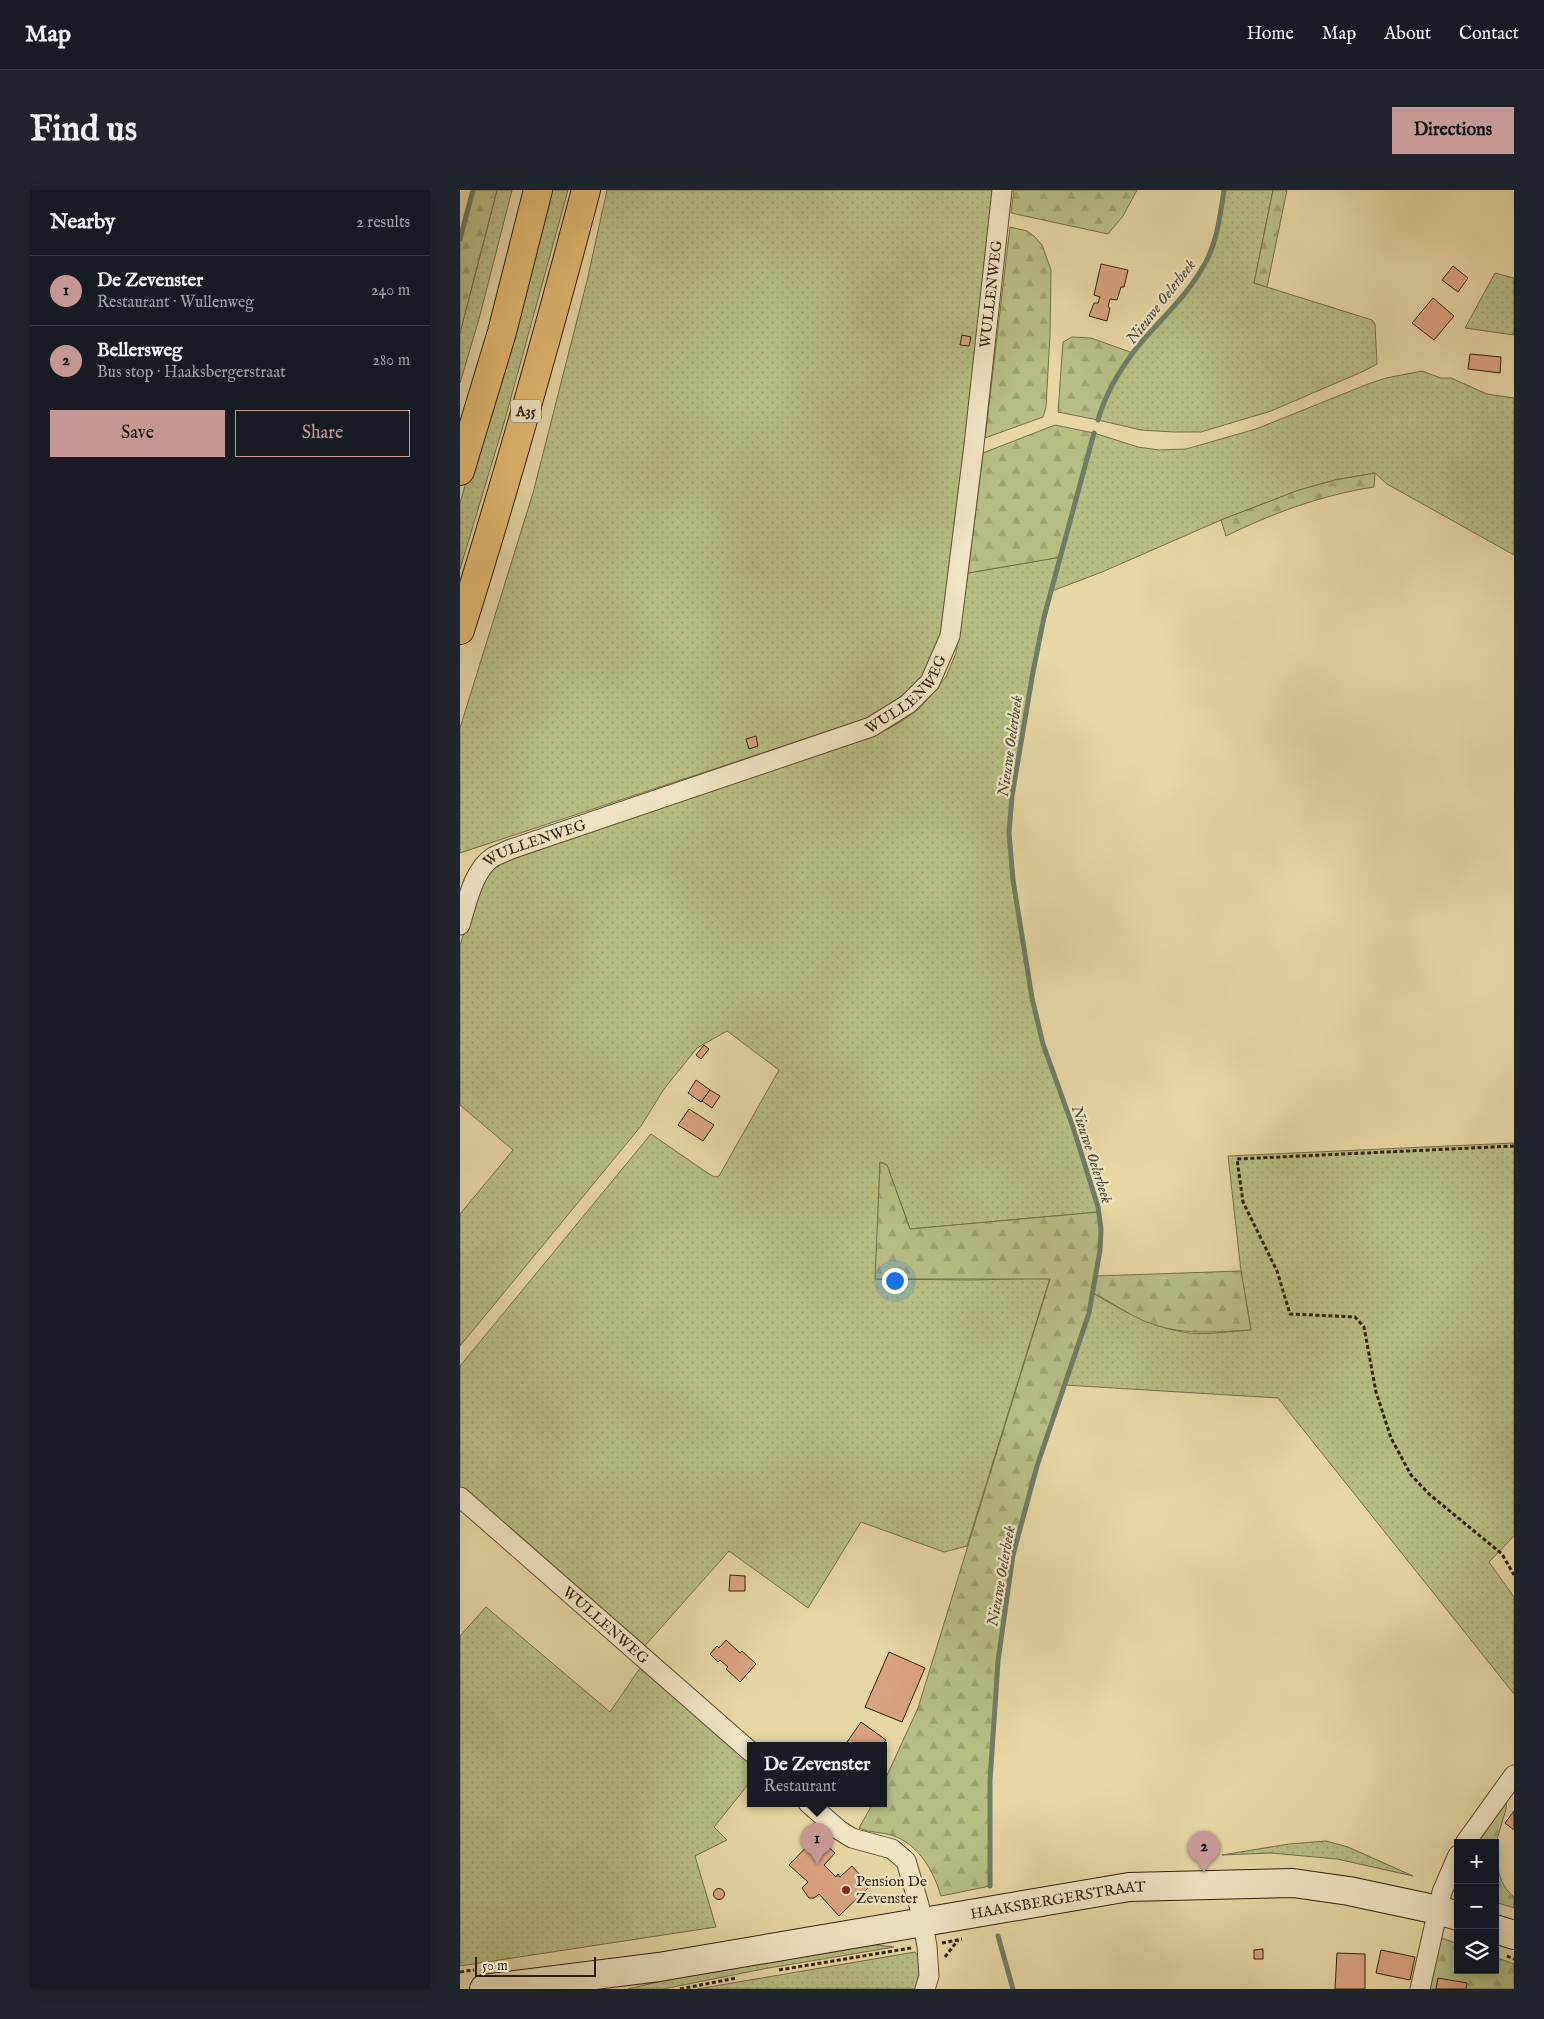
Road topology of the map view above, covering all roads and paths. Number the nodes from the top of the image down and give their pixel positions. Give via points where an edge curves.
1 (538, 190) edge
2 (586, 190) edge
3 (1002, 190) edge
4 (460, 470) edge
5 (460, 630) edge
6 (460, 925) edge
7 (1514, 1146) edge
8 (460, 1497) edge
9 (1514, 1575) edge
10 (747, 1748) edge
11 (1514, 1775) edge
12 (813, 1807) edge
13 (1468, 1839) edge
14 (1454, 1864) edge
15 (1448, 1913) edge
16 (1499, 1930) edge
17 (925, 1934) junction
18 (1514, 1935) edge
19 (965, 1938) dead end
20 (659, 1967) junction
21 (778, 1970) dead end
22 (742, 1976) dead end
23 (484, 1989) edge
24 (596, 1989) edge
25 (680, 1989) edge
26 (925, 1989) edge
27 (1420, 1989) edge

1 - 4 highway via 502,332
2 - 5 highway, A35 via 542,359
3 - 6 street, WULLENWEG via 950,636 930,682 908,704 871,727 492,858 472,887
7 - 9 path via 1237,1159 1243,1202 1277,1271 1290,1314 1355,1317 1364,1327 1376,1392 1391,1438 1412,1475 1429,1494 1502,1554
8 - 10 street, WULLENWEG
11 - 13 street
12 - 17 street via 852,1838 892,1849 900,1856 909,1870
14 - 15 street via 1442,1892
15 - 17 main road, HAAKSBERGERSTRAAT via 1349,1891 1293,1883 1129,1887
15 - 27 street
16 - 18 main road
17 - 19 path, HAAKSBERGERSTRAAT
17 - 20 main road, HAAKSBERGERSTRAAT
17 - 21 path, HAAKSBERGERSTRAAT
17 - 26 street via 929,1976
20 - 23 main road, HAAKSBERGERSTRAAT
20 - 24 main road, HAAKSBERGERSTRAAT
22 - 25 path

